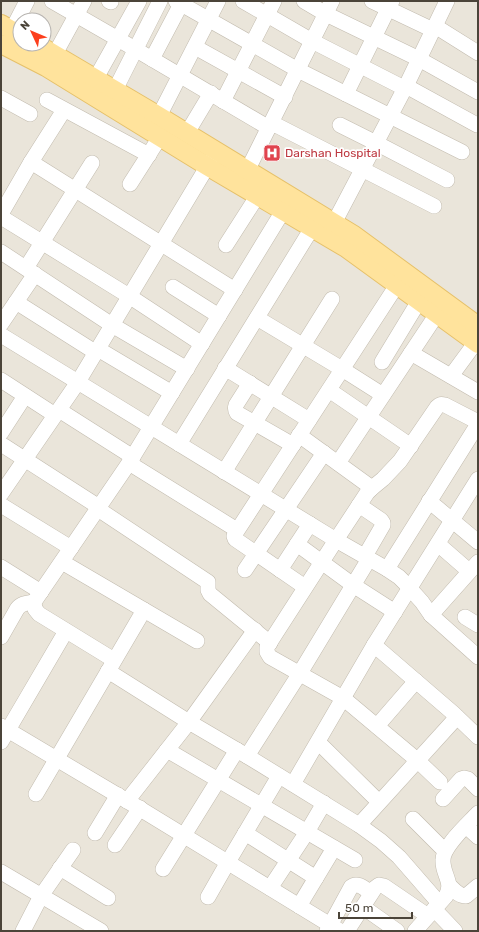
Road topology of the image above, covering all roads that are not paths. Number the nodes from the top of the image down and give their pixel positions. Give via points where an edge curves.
1 (28, 1) edge
2 (52, 1) edge
3 (84, 1) edge
4 (139, 1) edge
5 (160, 1) edge
6 (218, 1) edge
7 (242, 1) edge
8 (274, 1) edge
9 (304, 1) edge
10 (372, 1) edge
11 (178, 2) edge
12 (446, 2) edge
13 (390, 5) edge
14 (329, 7) edge
15 (76, 15) junction
16 (267, 15) junction
17 (208, 20) junction
18 (434, 28) junction
19 (8, 33) edge
20 (374, 37) junction
21 (118, 39) junction
22 (312, 41) junction
23 (252, 44) junction
24 (195, 47) junction
25 (136, 49) junction
26 (51, 52) edge
27 (478, 53) edge
28 (55, 54) junction
29 (152, 59) junction
30 (419, 59) junction
31 (360, 66) junction
32 (298, 70) junction
33 (238, 71) junction
34 (180, 75) junction
35 (96, 78) junction
36 (405, 87) junction
37 (115, 90) junction
38 (478, 92) edge
39 (346, 94) junction
40 (217, 97) junction
41 (285, 97) junction
42 (1, 98) edge
43 (47, 100) dead end
44 (64, 110) junction
45 (30, 114) dead end
46 (159, 116) junction
47 (390, 116) junction
48 (270, 125) junction
49 (340, 125) dead end
50 (477, 125) edge
51 (187, 133) junction
52 (160, 137) junction
53 (376, 142) junction
54 (462, 152) dead end
55 (149, 155) junction
56 (212, 158) junction
57 (31, 162) junction
58 (92, 163) dead end
59 (362, 169) junction
60 (244, 177) junction
61 (447, 180) dead end
62 (130, 184) dead end
63 (75, 190) junction
64 (258, 196) junction
65 (434, 206) dead end
66 (283, 211) junction
67 (1, 214) edge
68 (1, 217) edge
69 (334, 223) junction
70 (312, 228) junction
71 (42, 243) junction
72 (161, 243) junction
73 (226, 245) dead end
74 (1, 252) edge
75 (30, 271) junction
76 (397, 285) junction
77 (173, 287) dead end
78 (235, 290) junction
79 (129, 296) junction
80 (332, 299) dead end
81 (419, 301) junction
82 (16, 302) junction
83 (437, 314) junction
84 (219, 316) junction
85 (257, 318) junction
86 (1, 324) edge
87 (112, 325) junction
88 (1, 334) edge
89 (477, 337) edge
90 (202, 344) junction
91 (303, 346) junction
92 (96, 350) junction
93 (411, 353) junction
94 (382, 362) dead end
95 (225, 368) junction
96 (187, 369) junction
97 (342, 370) junction
98 (451, 376) junction
99 (1, 380) edge
100 (78, 382) junction
101 (250, 383) junction
102 (477, 388) edge
103 (329, 390) junction
104 (172, 393) junction
105 (25, 396) junction
106 (383, 396) junction
107 (271, 397) junction
108 (57, 412) junction
109 (369, 417) junction
110 (309, 420) junction
111 (255, 423) junction
112 (478, 423) edge
113 (152, 427) junction
114 (1, 433) edge
115 (296, 440) junction
116 (1, 444) edge
117 (179, 444) junction
118 (411, 446) junction
119 (324, 453) junction
120 (25, 460) junction
121 (131, 460) junction
122 (338, 463) junction
123 (224, 472) junction
124 (478, 479) edge
125 (372, 488) junction
126 (1, 494) edge
127 (261, 494) junction
128 (473, 498) edge
129 (429, 501) junction
130 (1, 505) edge
131 (359, 506) junction
132 (98, 508) junction
133 (286, 510) junction
134 (452, 520) junction
135 (310, 524) junction
136 (237, 530) junction
137 (336, 540) junction
138 (478, 542) edge
139 (297, 544) junction
140 (438, 544) junction
141 (71, 548) junction
142 (256, 553) junction
143 (367, 557) junction
144 (62, 562) junction
145 (321, 562) junction
146 (1, 567) edge
147 (474, 567) edge
148 (387, 569) junction
149 (245, 570) dead end
150 (280, 570) junction
151 (353, 585) junction
152 (305, 587) junction
153 (410, 589) junction
154 (38, 597) junction
155 (144, 610) junction
156 (395, 612) junction
157 (431, 615) junction
158 (465, 616) dead end
159 (478, 625) edge
160 (255, 630) junction
161 (66, 631) junction
162 (1, 637) edge
163 (197, 641) dead end
164 (270, 643) junction
165 (374, 645) junction
166 (477, 652) edge
167 (111, 666) junction
168 (300, 673) junction
169 (416, 681) junction
170 (343, 698) junction
171 (457, 717) junction
172 (189, 722) junction
173 (377, 726) junction
174 (3, 733) edge
175 (478, 737) edge
176 (318, 742) junction
177 (167, 750) junction
178 (242, 753) junction
179 (56, 759) junction
180 (417, 760) junction
181 (279, 776) junction
182 (218, 780) junction
183 (440, 782) dead end
184 (293, 784) junction
185 (478, 789) edge
186 (36, 794) dead end
187 (443, 799) dead end
188 (128, 801) junction
189 (379, 802) junction
190 (324, 803) junction
191 (261, 806) junction
192 (478, 813) edge
193 (413, 820) dead end
194 (359, 825) junction
195 (466, 826) junction
196 (245, 832) junction
197 (307, 832) junction
198 (95, 833) dead end
199 (184, 835) junction
200 (478, 837) edge
201 (115, 845) dead end
202 (334, 848) junction
203 (73, 850) dead end
204 (445, 850) junction
205 (288, 860) junction
206 (355, 860) dead end
207 (228, 862) junction
208 (60, 868) junction
209 (163, 869) dead end
210 (1, 872) edge
211 (316, 878) junction
212 (450, 886) junction
213 (478, 886) edge
214 (270, 888) junction
215 (371, 894) junction
216 (41, 896) junction
217 (208, 897) dead end
218 (108, 898) dead end
219 (299, 906) junction
220 (363, 907) junction
221 (434, 910) junction
222 (333, 929) edge
223 (23, 931) edge
224 (101, 931) edge
225 (347, 931) edge
226 (397, 931) edge
227 (415, 931) edge
228 (455, 931) edge

1 - 19 street
2 - 15 street
3 - 15 street
4 - 21 street
5 - 25 street
6 - 17 street
7 - 16 street
8 - 16 street
9 - 14 street
10 - 13 street
11 - 17 street
11 - 29 street
12 - 18 street
13 - 18 street
13 - 20 street
14 - 20 street
14 - 22 street
15 - 21 street
15 - 28 street
16 - 22 street
16 - 23 street
17 - 23 street
17 - 24 street
18 - 27 street
18 - 30 street
19 - 52 main road via 46,68
20 - 30 street
20 - 31 street
21 - 25 street
21 - 35 street
22 - 31 street
22 - 32 street
23 - 32 street
23 - 33 street
24 - 33 street
24 - 34 street
25 - 29 street
25 - 37 street
26 - 28 main road
28 - 35 main road
29 - 34 street
30 - 36 street
30 - 38 street
31 - 36 street
31 - 39 street
32 - 39 street
32 - 41 street
33 - 40 street
33 - 41 street
34 - 40 street
34 - 46 street
35 - 37 main road
36 - 47 street
36 - 50 street
37 - 46 main road
39 - 47 street
40 - 48 street
40 - 51 street
41 - 48 street
42 - 45 street
43 - 44 street
44 - 55 street
44 - 57 street
46 - 51 main road
47 - 53 street
47 - 54 street
48 - 59 street
48 - 60 street
49 - 53 street
51 - 56 main road
52 - 55 street
52 - 56 main road
53 - 59 street
53 - 61 street
55 - 62 street
56 - 60 main road
56 - 72 street
57 - 63 street
57 - 67 street
58 - 63 street
59 - 65 street
59 - 69 street
60 - 64 main road
60 - 69 main road
63 - 71 street
63 - 72 street
64 - 66 main road
64 - 73 street
66 - 70 main road
66 - 78 street
68 - 71 street
69 - 89 main road via 354,235
70 - 76 main road via 346,248
70 - 85 street
71 - 75 street
71 - 79 street
72 - 78 street
72 - 79 street
74 - 75 street
75 - 82 street
75 - 87 street
76 - 81 main road
76 - 97 street
77 - 84 street
78 - 84 street
79 - 87 street
79 - 90 street
80 - 91 street
81 - 83 main road
81 - 94 street
82 - 86 street
82 - 92 street
83 - 89 main road
83 - 93 street
84 - 90 street
85 - 91 street
85 - 95 street
87 - 92 street
87 - 96 street
88 - 100 street
89 - 98 street
90 - 96 street
91 - 97 street
91 - 107 street
92 - 100 street
92 - 104 street
93 - 98 street
93 - 106 street
95 - 101 street
95 - 117 street
96 - 104 street
97 - 103 street
97 - 106 street
98 - 102 street
99 - 105 street
100 - 108 street
100 - 113 street
101 - 107 street
101 - 111 street via 235,410
103 - 109 street
103 - 110 street
104 - 113 street
105 - 108 street
105 - 114 street
106 - 109 street
107 - 110 street
107 - 111 street
108 - 120 street
108 - 121 street
109 - 118 street
109 - 122 street
110 - 115 street
111 - 115 street
111 - 123 street
112 - 118 street via 439,404
112 - 129 street
113 - 117 street
113 - 121 street
115 - 119 street
115 - 127 street
116 - 120 street
117 - 123 street
118 - 125 street via 392,471
119 - 122 street
119 - 133 street
120 - 126 street
120 - 132 street
121 - 132 street
121 - 136 street
122 - 125 street
123 - 127 street
124 - 128 street
125 - 131 street
127 - 133 street
127 - 136 street
128 - 134 street
129 - 134 street
129 - 148 street
130 - 141 street
131 - 137 street
131 - 143 street via 383,523
132 - 141 street
132 - 160 street via 208,582 210,594
133 - 135 street
133 - 142 street
134 - 138 street
134 - 140 street
135 - 137 street
135 - 139 street
136 - 142 street via 235,540
137 - 143 street
137 - 145 street
139 - 145 street
139 - 150 street
140 - 147 street
140 - 153 street
141 - 144 street
142 - 149 street
142 - 150 street
143 - 148 street
143 - 151 street
144 - 154 street
144 - 155 street
145 - 151 street
145 - 152 street
146 - 154 street
147 - 157 street
148 - 153 street
150 - 152 street
151 - 156 street
151 - 168 street
152 - 164 street
153 - 156 street
153 - 157 street
154 - 161 street via 35,609 39,614
154 - 162 street via 19,606
155 - 163 street
155 - 167 street
156 - 165 street
157 - 166 street
158 - 159 street
160 - 164 street
160 - 172 street
161 - 167 street
161 - 174 street
164 - 168 street via 267,652 270,657
165 - 169 street
165 - 170 street
167 - 172 street
167 - 179 street
168 - 170 street
168 - 178 street
169 - 171 street
169 - 173 street
170 - 173 street
170 - 176 street
171 - 175 street
171 - 180 street
172 - 177 street
172 - 178 street
173 - 180 street
174 - 179 street
176 - 184 street
176 - 189 street
177 - 182 street
177 - 188 street
178 - 181 street
178 - 182 street
179 - 186 street
179 - 188 street
180 - 183 street
180 - 189 street
181 - 184 street
181 - 191 street
182 - 191 street
182 - 199 street
184 - 190 street
185 - 187 street via 464,778
188 - 198 street
188 - 199 street
188 - 201 street
189 - 194 street
190 - 194 street
190 - 197 street
191 - 196 street
191 - 197 street
192 - 195 street
193 - 204 street
194 - 221 street via 399,857
195 - 200 street
195 - 204 street
196 - 205 street
196 - 207 street
197 - 202 street
197 - 205 street
199 - 207 street
199 - 209 street
202 - 206 street
202 - 211 street
203 - 208 street
204 - 212 street via 442,861
205 - 211 street
205 - 214 street
207 - 214 street
207 - 217 street
208 - 216 street
208 - 218 street
210 - 216 street
211 - 219 street
212 - 213 street via 462,896 466,896
212 - 221 street via 449,892
214 - 219 street
215 - 220 street
215 - 221 street via 379,885 384,886
215 - 222 street via 357,884 351,887
216 - 223 street
216 - 224 street
219 - 222 street
220 - 225 street
220 - 226 street
221 - 227 street
221 - 228 street

